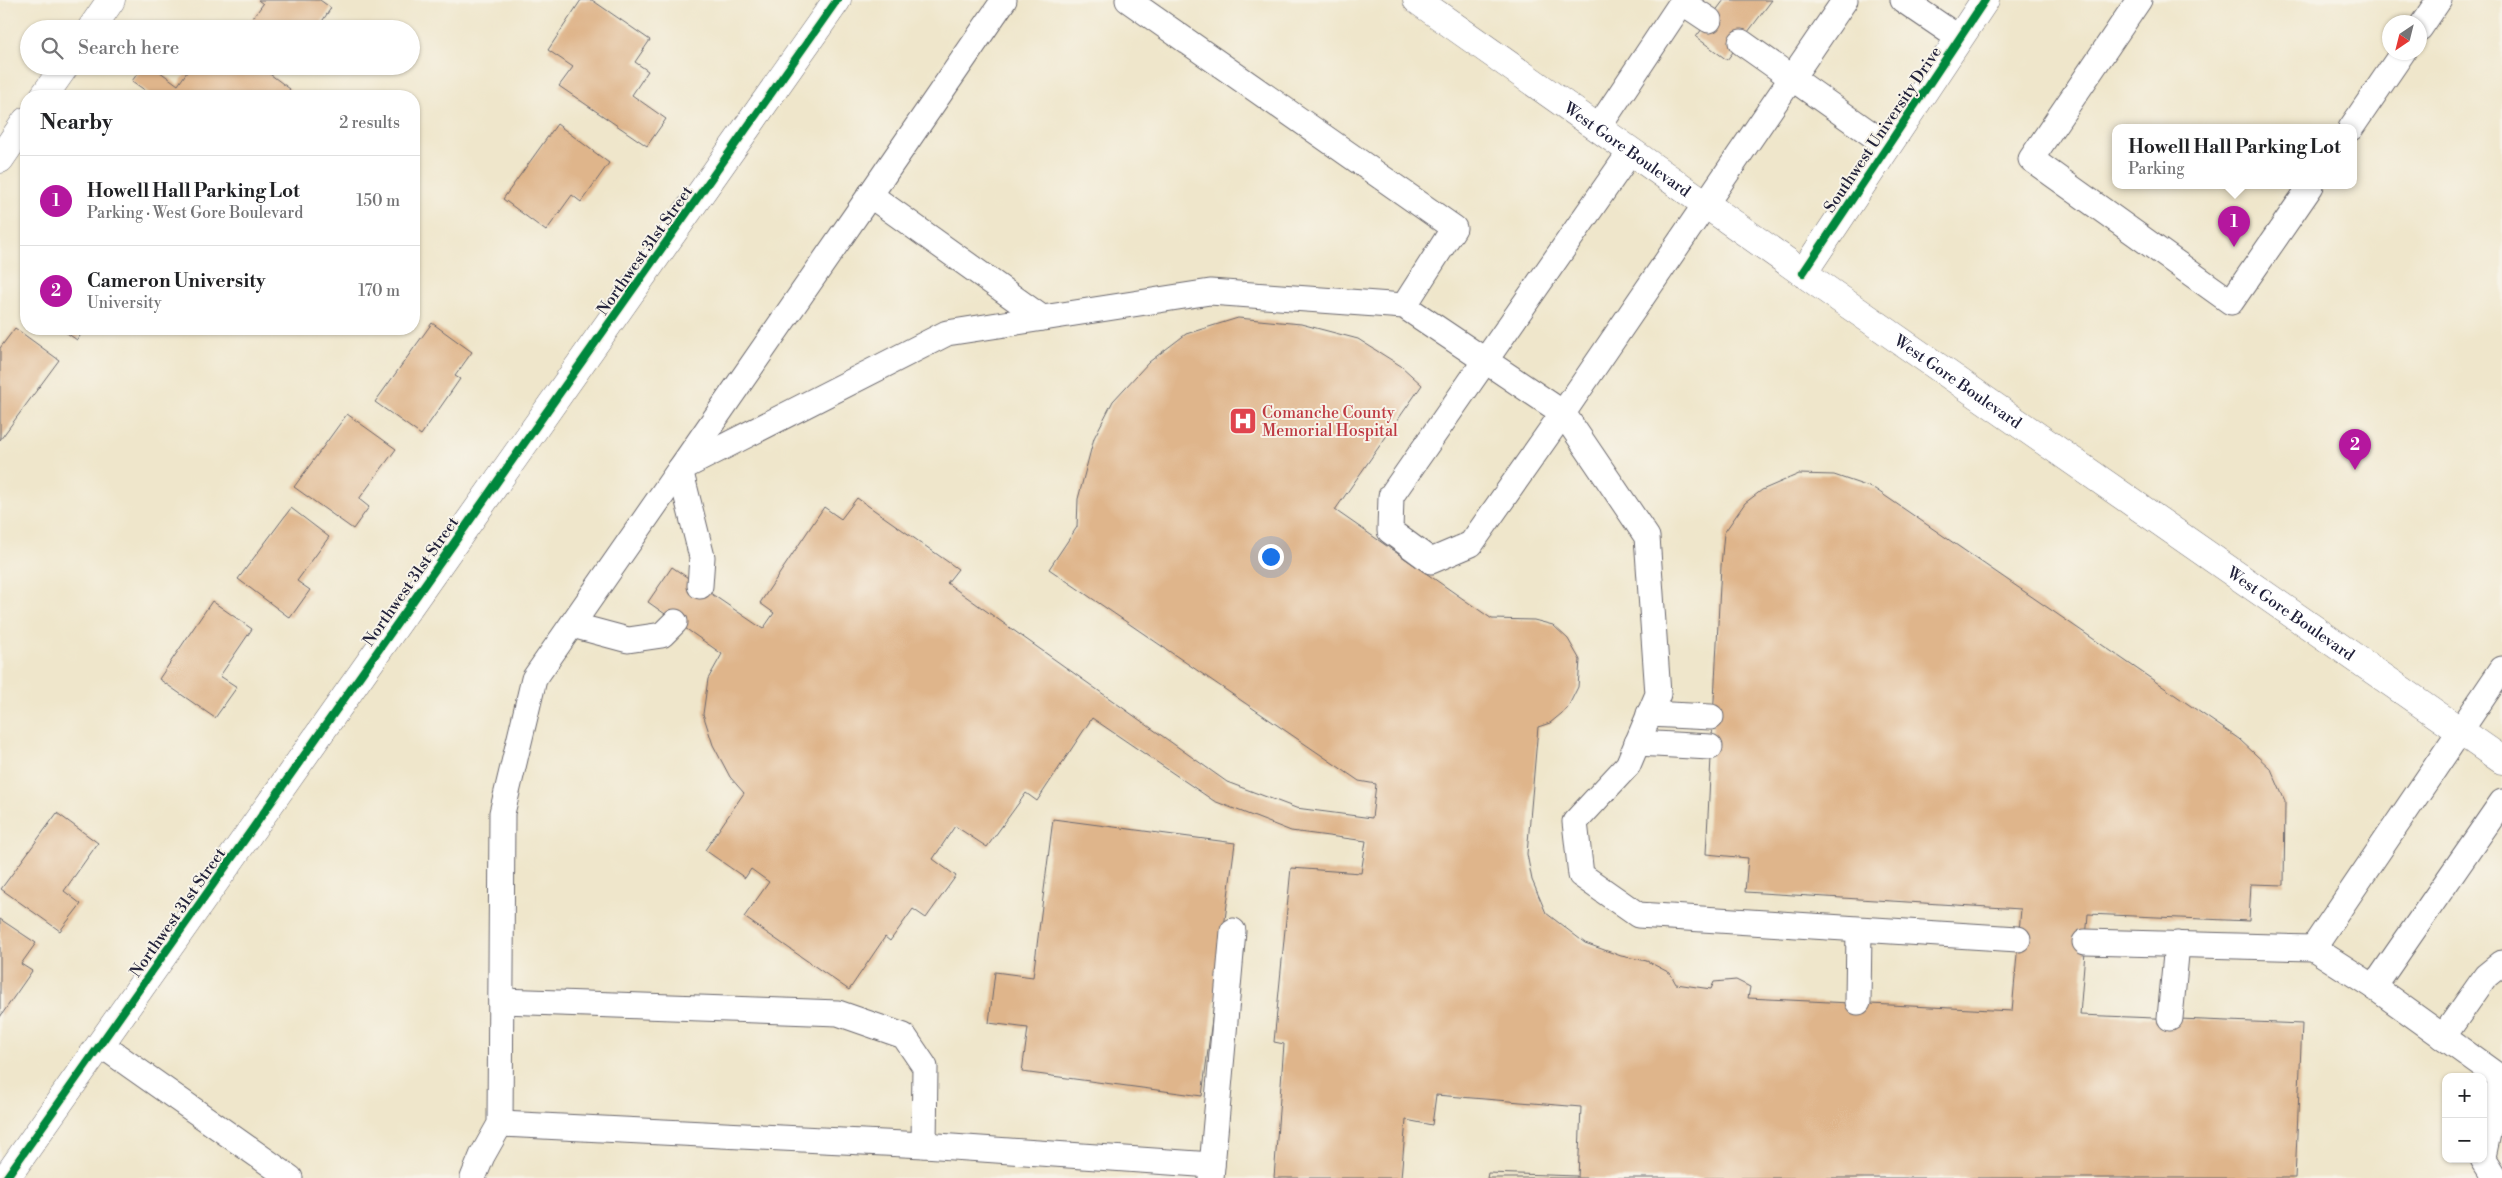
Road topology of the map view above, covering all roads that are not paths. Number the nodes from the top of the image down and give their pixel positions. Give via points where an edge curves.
1 (111, 0) edge
2 (837, 0) edge
3 (1004, 0) edge
4 (1128, 0) edge
5 (1417, 0) edge
6 (1845, 0) edge
7 (1903, 0) edge
8 (1985, 0) edge
9 (2139, 0) edge
10 (2439, 0) edge
11 (2427, 18) edge
12 (97, 20) edge
13 (1709, 20) dead end
14 (1959, 38) junction
15 (1742, 42) dead end
16 (2398, 60) edge
17 (59, 75) edge
18 (1792, 77) junction
19 (48, 90) edge
20 (2354, 124) edge
21 (1598, 128) junction
22 (20, 130) edge
23 (1888, 146) junction
24 (1631, 152) junction
25 (0, 159) edge
26 (2309, 189) edge
27 (870, 195) junction
28 (1704, 203) junction
29 (1803, 273) junction
30 (1404, 306) junction
31 (1042, 318) junction
32 (1485, 360) junction
33 (1564, 413) junction
34 (680, 468) junction
35 (700, 586) dead end
36 (675, 622) dead end
37 (572, 625) junction
38 (2502, 670) edge
39 (1649, 714) junction
40 (1711, 717) dead end
41 (2459, 730) junction
42 (1638, 743) junction
43 (1710, 747) dead end
44 (2502, 760) edge
45 (2502, 802) edge
46 (1233, 930) dead end
47 (1859, 930) junction
48 (2018, 938) dead end
49 (2085, 942) dead end
50 (2177, 944) junction
51 (2313, 948) junction
52 (2502, 963) edge
53 (2374, 987) junction
54 (501, 1001) junction
55 (1858, 1002) dead end
56 (2170, 1018) dead end
57 (2443, 1037) junction
58 (100, 1044) junction
59 (2501, 1078) edge
60 (500, 1124) junction
61 (2487, 1140) edge
62 (924, 1145) junction
63 (2486, 1163) edge
64 (1212, 1171) edge
65 (6, 1178) edge
66 (290, 1178) edge
67 (473, 1178) edge
68 (2495, 1178) edge

1 - 12 street
2 - 58 street, Northwest 31st Street
3 - 27 lane
4 - 30 lane via 1454,228
5 - 21 street, West Gore Boulevard
6 - 18 lane
7 - 14 lane
8 - 14 street, Southwest University Drive
9 - 26 lane via 2031,159 2231,302
10 - 11 lane
13 - 21 lane via 1682,2
14 - 23 street, Southwest University Drive
15 - 18 lane
16 - 20 lane
17 - 19 street
18 - 23 lane
18 - 28 lane
21 - 24 street, West Gore Boulevard
22 - 25 street
23 - 29 street, Southwest University Drive
24 - 28 street, West Gore Boulevard
24 - 32 lane
27 - 31 lane
27 - 34 lane
28 - 29 street, West Gore Boulevard
28 - 33 lane
29 - 41 street, West Gore Boulevard
30 - 31 lane via 1210,292
30 - 32 lane
31 - 34 lane via 947,333
32 - 33 lane
32 - 33 lane via 1391,496 1390,530 1431,561 1471,544
33 - 39 lane via 1647,537 1658,694
34 - 35 lane via 702,558
34 - 37 lane
36 - 37 lane via 662,635 628,640
37 - 54 lane via 534,679 502,813
38 - 41 lane
39 - 40 lane
39 - 42 lane
41 - 44 street, West Gore Boulevard
41 - 51 lane
42 - 43 lane
42 - 47 lane via 1628,766 1575,822 1581,875 1638,915
45 - 53 lane
46 - 64 lane
47 - 48 lane
47 - 55 lane
49 - 50 lane
50 - 51 lane
50 - 56 lane
51 - 53 lane
52 - 57 lane via 2486,976
53 - 57 lane
54 - 60 lane
54 - 62 lane via 838,1013 904,1036 925,1067
57 - 59 lane
58 - 65 street, Northwest 31st Street
58 - 66 lane
59 - 61 lane
60 - 62 lane
60 - 67 lane
62 - 64 lane
63 - 68 lane

